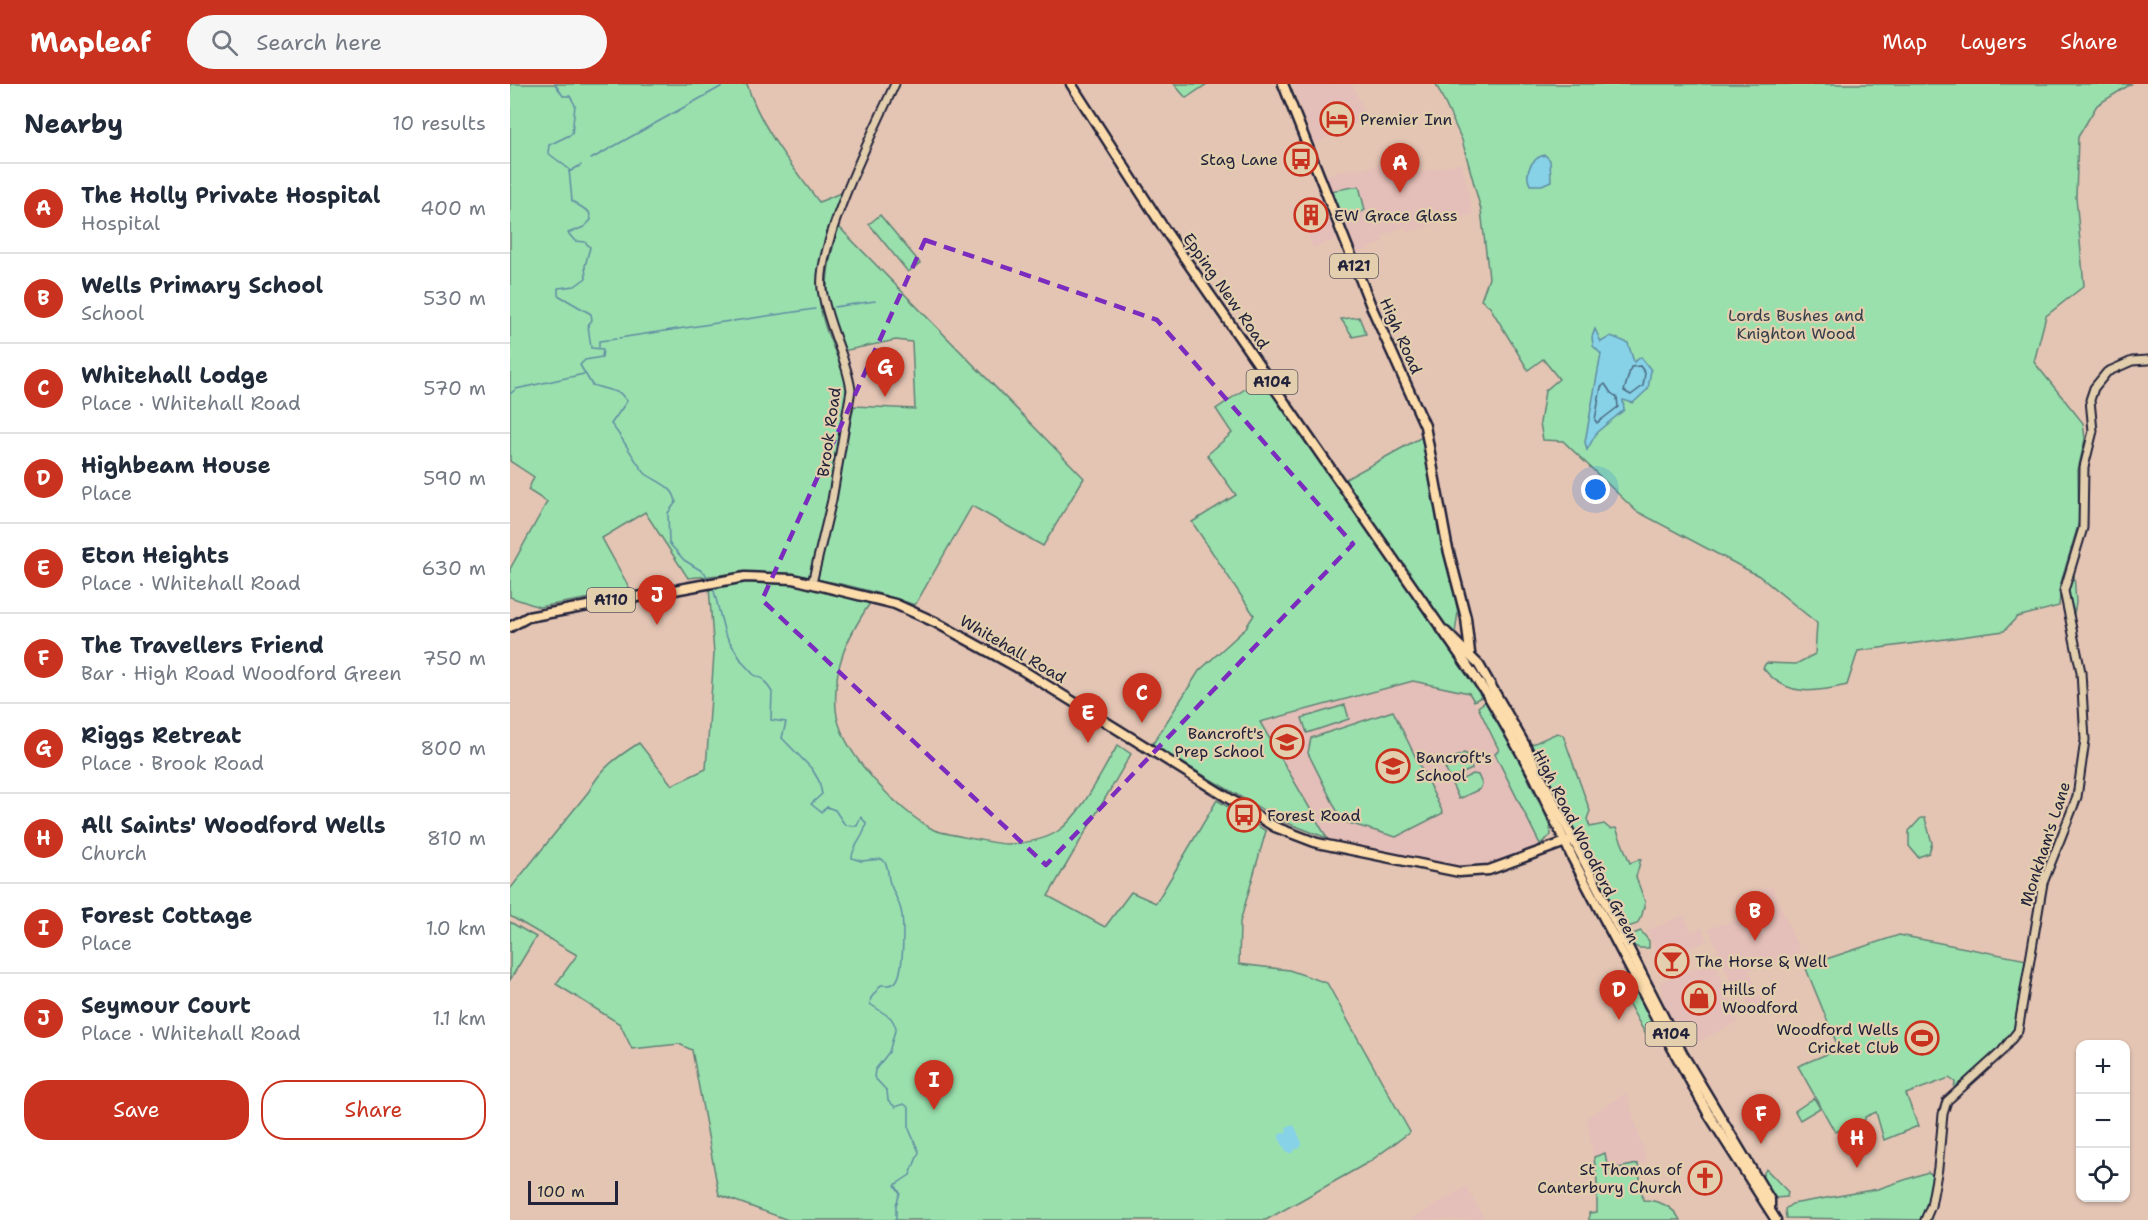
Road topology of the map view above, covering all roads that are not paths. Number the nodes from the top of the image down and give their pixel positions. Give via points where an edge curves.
1 (895, 84) edge
2 (1071, 84) edge
3 (1283, 84) edge
4 (2148, 360) edge
5 (812, 583) junction
6 (1463, 609) junction
7 (510, 627) edge
8 (1444, 631) junction
9 (1459, 642) junction
10 (1470, 654) junction
11 (1459, 655) junction
12 (1570, 841) junction
13 (1776, 1220) edge
14 (1925, 1220) edge

1 - 5 street, Brook Road via 852,180 824,267 822,286 827,315 851,390 832,500
2 - 8 main road, Epping New Road / A104 via 1163,227
3 - 6 main road, High Road / A121 via 1371,306 1422,420
4 - 14 street, Monkham's Lane via 2132,361 2107,372 2094,388 2089,411 2093,431 2084,467 2083,528 2064,591 2082,682 2085,740 2077,798 2043,883 2018,1031 2002,1051 1947,1101 1931,1206
5 - 7 main road, Whitehall Road / A110 via 745,577 555,610 523,618
5 - 12 main road, Whitehall Road / A110 via 895,604 935,622 1022,670 1275,828 1317,843 1480,873
6 - 9 main road, High Road / A121
6 - 10 main road, High Road / A121
8 - 9 main road, Epping New Road / A104
8 - 11 main road, Epping New Road / A104
9 - 10 main road, Epping New Road / A104
9 - 11 main road, High Road / A121
10 - 12 main road, High Road Woodford Green / A104 via 1525,745
11 - 12 main road, High Road Woodford Green / A104 via 1489,697
12 - 13 main road, High Road Woodford Green / A104 via 1691,1084

